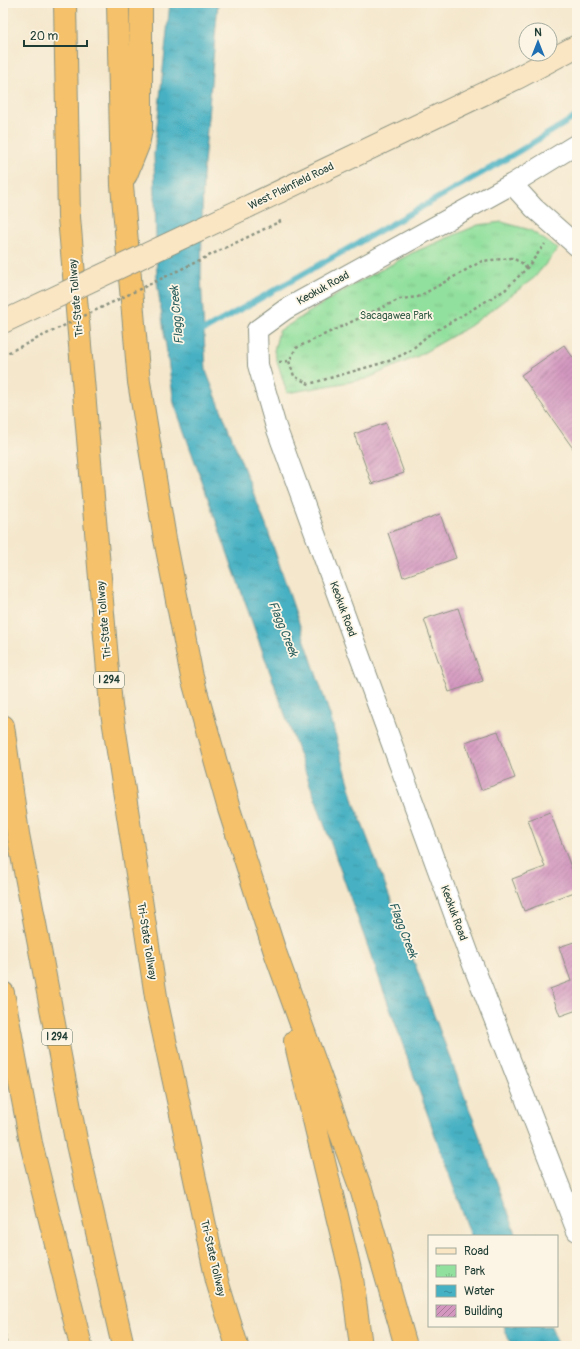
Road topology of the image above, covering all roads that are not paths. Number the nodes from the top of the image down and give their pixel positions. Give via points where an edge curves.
1 (65, 3) edge
2 (118, 3) edge
3 (141, 3) edge
4 (577, 46) edge
5 (577, 144) edge
6 (512, 184) junction
7 (122, 185) junction
8 (577, 246) edge
9 (3, 322) edge
10 (3, 726) edge
11 (276, 952) junction
12 (3, 993) edge
13 (577, 1230) edge
14 (82, 1346) edge
15 (123, 1346) edge
16 (237, 1346) edge
17 (361, 1346) edge
18 (406, 1346) edge

1 - 16 highway, Tri-State Tollway / I 294 via 70,217 111,706 157,1003 217,1281
2 - 7 highway
3 - 7 highway via 141,129 138,145
4 - 9 main road, West Plainfield Road, bridge via 519,77
5 - 6 street, Keokuk Road
6 - 8 street via 534,208
6 - 13 street, Keokuk Road via 286,309 257,330 258,365 276,427 468,952
7 - 11 highway via 139,382 165,539 192,677 229,809
10 - 15 highway, I 294 via 18,834 76,1140
11 - 17 highway via 352,1278
11 - 18 highway via 362,1192
12 - 14 highway via 31,1143

